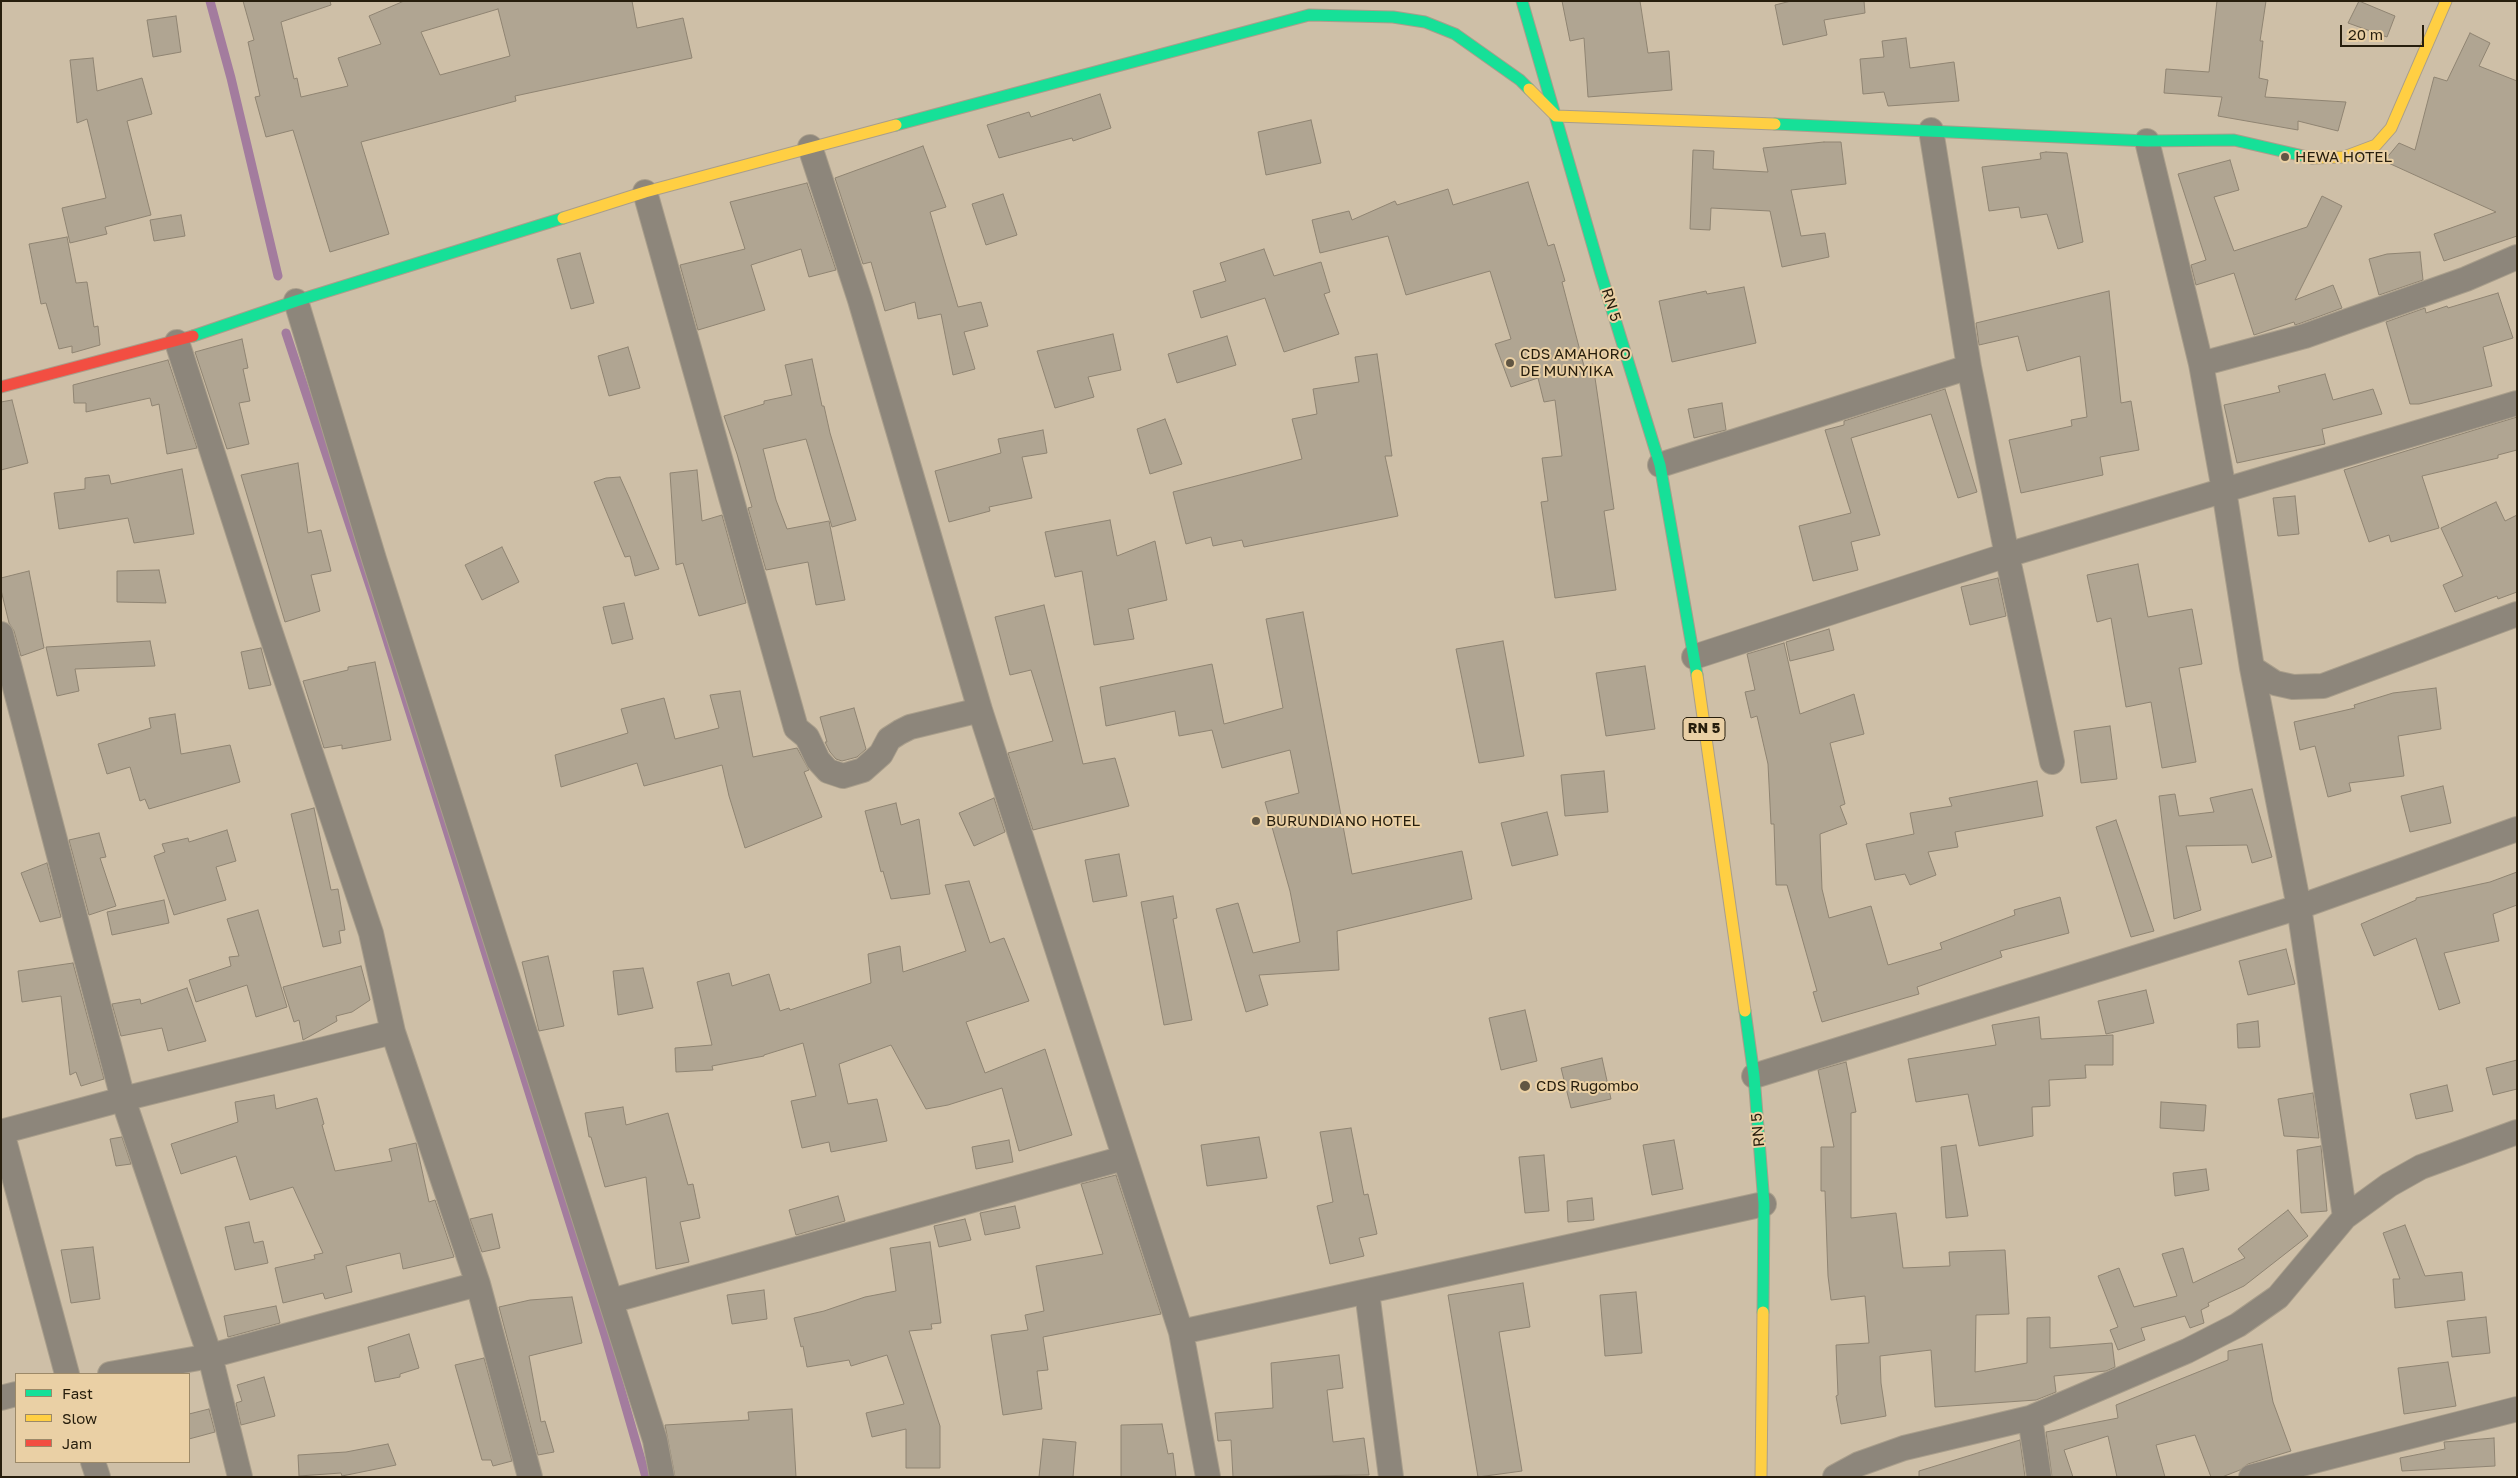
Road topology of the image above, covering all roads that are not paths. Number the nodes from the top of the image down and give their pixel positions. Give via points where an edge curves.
1 (1522, 1) edge
2 (2446, 1) edge
3 (1308, 8) edge
4 (1556, 116) junction
5 (1931, 130) junction
6 (2147, 141) junction
7 (810, 147) junction
8 (645, 192) junction
9 (2517, 257) edge
10 (296, 301) junction
11 (177, 342) junction
12 (2201, 364) junction
13 (1970, 367) junction
14 (1, 387) edge
15 (2517, 403) edge
16 (1660, 465) junction
17 (2224, 490) junction
18 (2007, 555) junction
19 (2517, 614) edge
20 (1, 634) edge
21 (1694, 657) junction
22 (2252, 668) junction
23 (980, 710) junction
24 (2052, 762) dead end
25 (2517, 828) edge
26 (2299, 907) junction
27 (393, 1032) junction
28 (1754, 1076) junction
29 (123, 1099) junction
30 (2, 1132) edge
31 (2517, 1132) edge
32 (1124, 1158) junction
33 (1764, 1204) junction
34 (2345, 1217) junction
35 (478, 1284) junction
36 (1367, 1292) junction
37 (611, 1301) junction
38 (1181, 1332) junction
39 (210, 1356) junction
40 (67, 1373) edge
41 (116, 1373) edge
42 (15, 1394) edge
43 (1, 1398) edge
44 (2517, 1409) edge
45 (2030, 1418) junction
46 (93, 1463) edge
47 (98, 1477) edge
48 (240, 1477) edge
49 (530, 1477) edge
50 (662, 1477) edge
51 (1208, 1477) edge
52 (1391, 1477) edge
53 (1761, 1477) edge
54 (1834, 1477) edge
55 (2039, 1477) edge
56 (2252, 1477) edge

1 - 4 street, RN 5 / RN 5
2 - 6 street via 2391,128 2376,145 2344,158 2307,158 2234,140
3 - 4 street via 1425,22 1448,31 1520,80
3 - 7 street
4 - 5 street
4 - 16 street, RN 5 / RN 5
5 - 6 street
5 - 13 street
6 - 12 street
7 - 8 street
7 - 23 street via 860,300
8 - 10 street
8 - 23 street via 796,728 807,737 818,760 828,771 843,776 863,770 880,754 889,739 910,727
9 - 12 street via 2466,279 2305,336
10 - 11 street
10 - 37 street via 374,559
11 - 14 street
11 - 27 street via 371,933
12 - 17 street
13 - 16 street
13 - 18 street
15 - 17 street
16 - 21 street, RN 5 / RN 5
17 - 18 street
17 - 22 street
18 - 21 street
18 - 24 street
19 - 22 street via 2323,686 2293,687 2276,683
20 - 29 street
21 - 28 street, RN 5 / RN 5
22 - 26 street
23 - 32 street
25 - 26 street
26 - 28 street
26 - 34 street
27 - 29 street
27 - 35 street
28 - 33 street, RN 5 / RN 5
29 - 30 street
29 - 39 street
30 - 40 street
31 - 34 street via 2421,1167 2389,1185
32 - 37 street
32 - 38 street
33 - 36 street
33 - 53 street, RN 5 / RN 5
34 - 45 street via 2278,1296 2238,1325 2187,1351
35 - 39 street
35 - 49 street
36 - 38 street
36 - 52 street
37 - 50 street via 655,1440
38 - 51 street
39 - 41 street
39 - 48 street
42 - 43 street
44 - 56 street
45 - 54 street via 1904,1448
45 - 55 street
46 - 47 street

